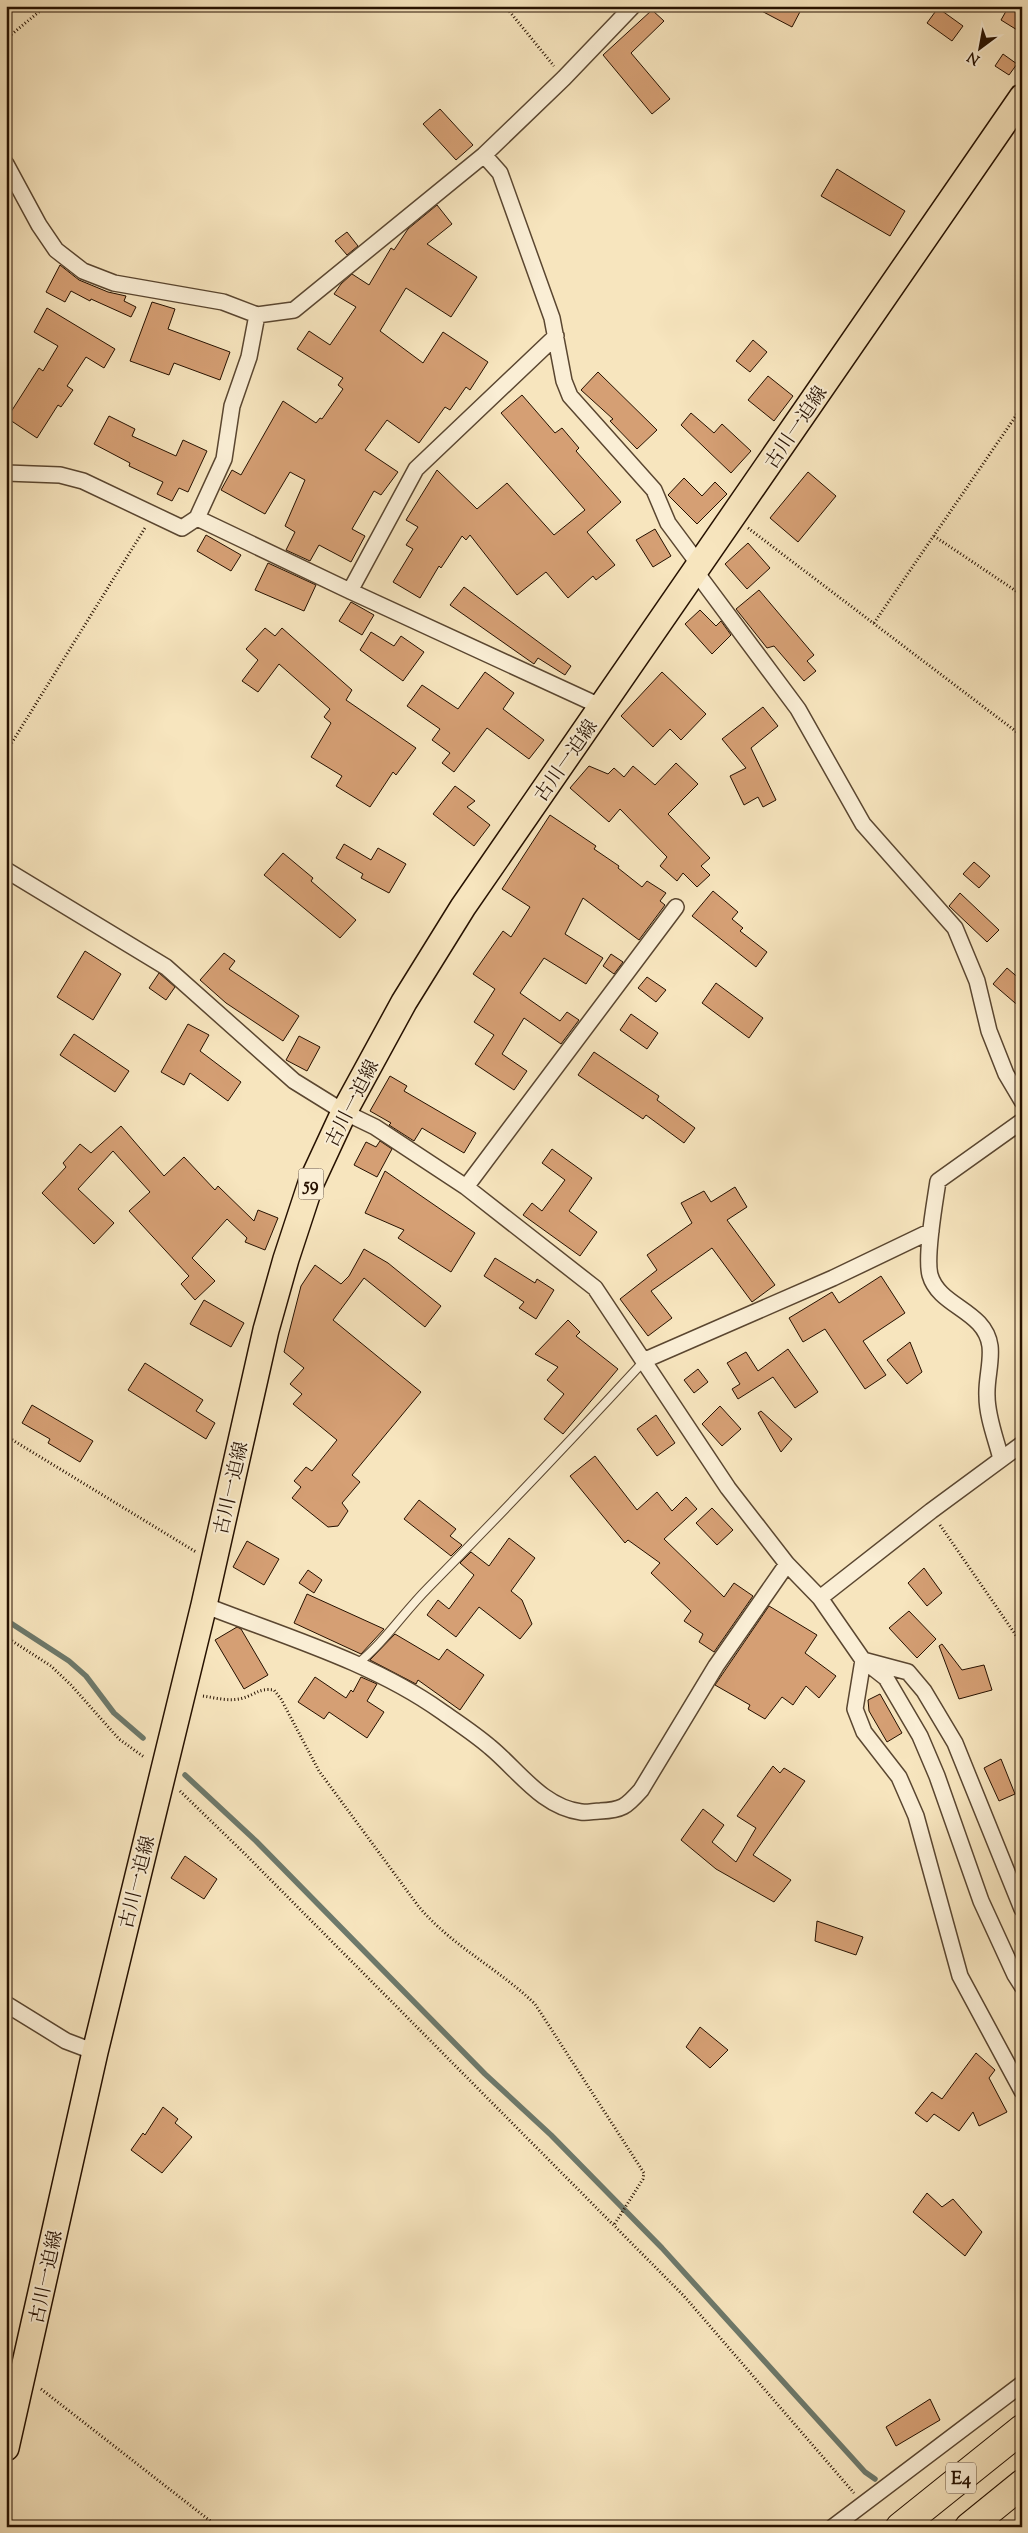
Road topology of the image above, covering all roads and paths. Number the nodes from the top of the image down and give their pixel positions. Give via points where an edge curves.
1 (46, 6) edge
2 (505, 6) edge
3 (633, 6) edge
4 (6, 39) edge
5 (564, 78) junction
6 (1022, 97) edge
7 (484, 155) junction
8 (6, 164) edge
9 (258, 315) junction
10 (556, 336) junction
11 (1022, 408) edge
12 (6, 473) edge
13 (154, 514) junction
14 (734, 517) junction
15 (197, 518) junction
16 (934, 536) junction
17 (698, 569) junction
18 (350, 592) junction
19 (1022, 595) edge
20 (874, 623) junction
21 (602, 707) junction
22 (1022, 736) edge
23 (6, 752) edge
24 (6, 870) edge
25 (676, 907) dead end
26 (1022, 1101) edge
27 (344, 1112) junction
28 (1022, 1121) edge
29 (466, 1186) junction
30 (931, 1231) junction
31 (645, 1360) junction
32 (6, 1436) edge
33 (1022, 1444) edge
34 (1001, 1459) junction
35 (930, 1511) junction
36 (214, 1561) junction
37 (787, 1564) junction
38 (820, 1598) junction
39 (204, 1605) junction
40 (6, 1638) edge
41 (1022, 1644) edge
42 (863, 1660) junction
43 (356, 1665) junction
44 (183, 1693) junction
45 (163, 1775) junction
46 (1022, 1909) edge
47 (1022, 1986) edge
48 (6, 2004) edge
49 (95, 2052) junction
50 (1022, 2091) edge
51 (614, 2225) junction
52 (23, 2377) junction
53 (1022, 2384) edge
54 (1022, 2429) edge
55 (6, 2448) edge
56 (1022, 2484) edge
57 (864, 2505) junction
58 (218, 2527) edge
59 (833, 2527) edge
60 (900, 2527) edge
61 (969, 2527) edge

1 - 4 path
2 - 5 path
3 - 5 street
5 - 7 street
6 - 14 main road, 古川一迫線 / 59
7 - 9 street via 302,306
7 - 10 street via 500,173
8 - 9 street via 38,225 56,250 83,271 114,283 223,302
9 - 15 street via 250,357 232,406 224,459
10 - 17 street via 570,396 654,490 668,523
10 - 18 street via 416,470
11 - 16 path
12 - 13 street via 60,475 83,481
13 - 15 street via 182,528
13 - 23 path
14 - 17 main road, 古川一迫線 / 59
14 - 20 path
15 - 18 street
16 - 19 path
16 - 20 path
17 - 21 main road, 古川一迫線 / 59
17 - 26 street via 798,709 862,824 955,928 977,981 989,1031 1006,1074
18 - 21 street
20 - 22 path
21 - 27 main road, 古川一迫線 / 59 via 463,907 404,1002
24 - 27 street via 166,968 294,1081
25 - 29 street
27 - 29 street via 375,1127
27 - 36 main road, 古川一迫線 / 59 via 311,1184 268,1321
28 - 30 street via 938,1180
29 - 31 street via 595,1288
30 - 31 street via 833,1278
30 - 34 street via 930,1275 939,1294 978,1322 990,1346 987,1406
31 - 37 street via 728,1488
31 - 43 lane via 425,1591 372,1653
32 - 36 path
33 - 34 street
34 - 35 street
35 - 38 street
35 - 41 path
36 - 39 main road, 古川一迫線 / 59
37 - 38 street
37 - 43 street via 716,1666 640,1790 630,1803 618,1810 580,1812 547,1800 490,1746 440,1710 390,1679
38 - 42 street
39 - 43 street
39 - 44 main road, 古川一迫線 / 59
40 - 45 path via 50,1666 119,1738
42 - 46 street via 908,1672 924,1691 955,1742
42 - 47 street via 886,1678 920,1736 981,1901
42 - 50 street via 855,1709 864,1732 898,1777 913,1808 960,1976
44 - 45 main road, 古川一迫線 / 59
44 - 51 path via 231,1700 244,1698 262,1688 274,1690 319,1772 419,1908 436,1927 512,1981 535,2004 644,2173
45 - 49 main road, 古川一迫線 / 59
45 - 51 path
48 - 49 street via 66,2041
49 - 52 main road, 古川一迫線 / 59
51 - 57 path via 684,2296
52 - 55 main road, 古川一迫線 / 59
52 - 58 path
53 - 57 street
54 - 60 highway, E4
56 - 61 highway, E4
57 - 59 street

